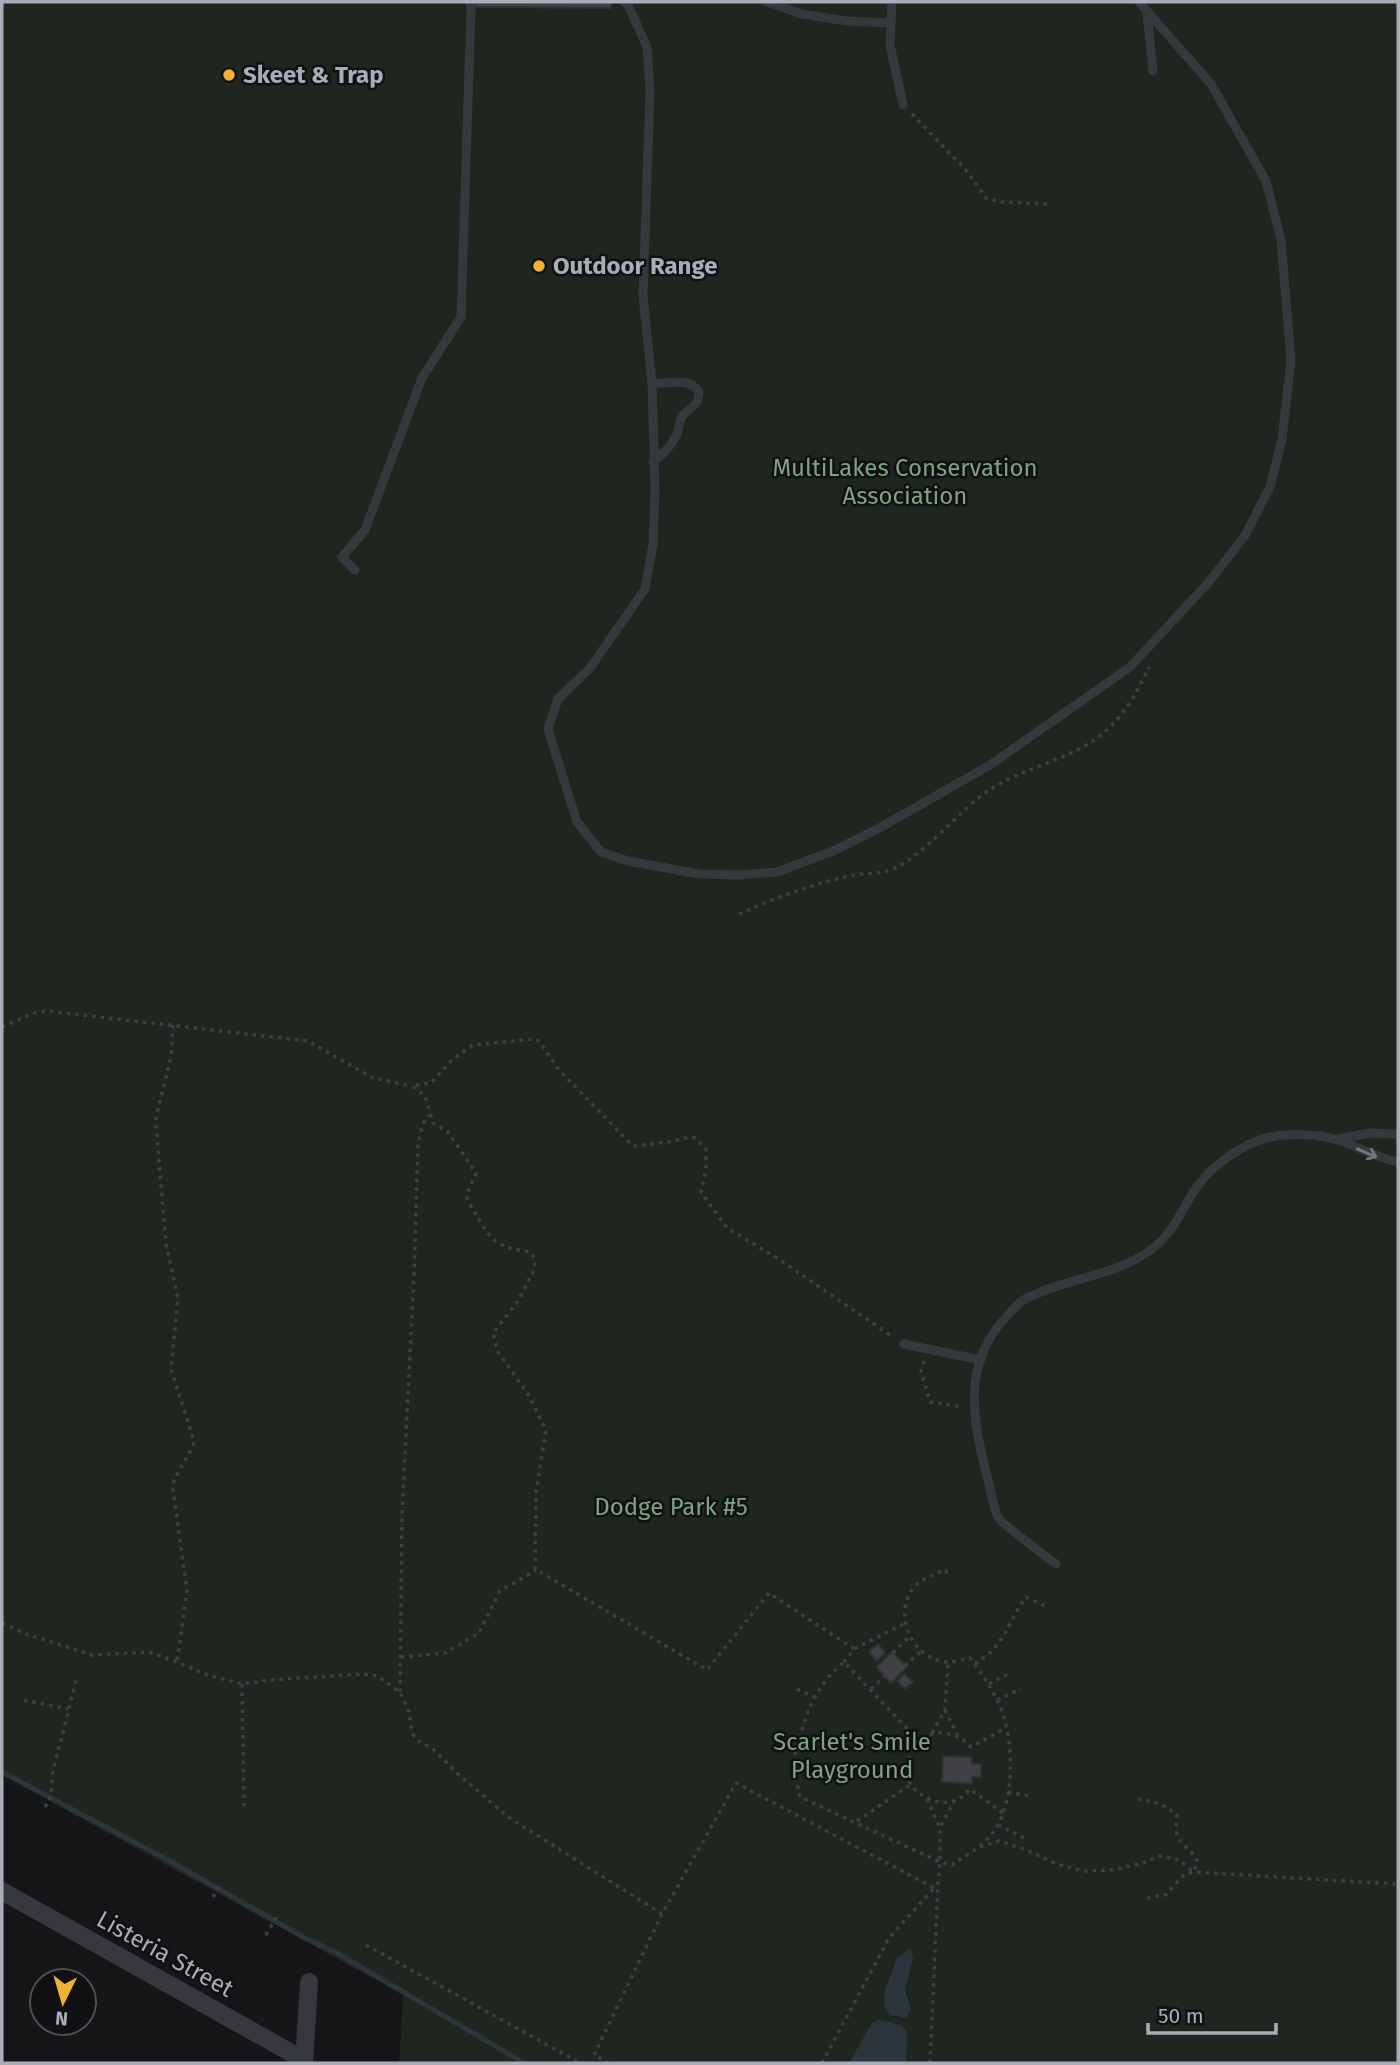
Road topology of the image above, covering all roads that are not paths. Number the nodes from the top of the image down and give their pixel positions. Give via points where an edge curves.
1 (470, 2) edge
2 (625, 2) edge
3 (767, 2) edge
4 (892, 2) edge
5 (1139, 2) edge
6 (1146, 10) junction
7 (891, 23) junction
8 (1153, 71) dead end
9 (903, 105) road end
10 (652, 383) junction
11 (653, 462) junction
12 (355, 570) dead end
13 (1398, 1134) edge
14 (1337, 1140) junction
15 (1398, 1162) edge
16 (904, 1344) road end
17 (981, 1360) junction
18 (1056, 1564) dead end
19 (2, 1891) edge
20 (309, 1982) dead end
21 (304, 2060) edge

1 - 12 lane via 461,317 422,379 365,530 342,557
2 - 10 lane via 648,58 643,296
3 - 7 lane via 802,14
4 - 7 lane
5 - 6 lane
6 - 8 lane
6 - 11 lane via 1211,84 1266,181 1282,240 1291,360 1279,451 1269,487 1244,537 1130,667 990,765 833,851 777,872 699,874 601,852 576,821 548,729 558,699 590,668 645,589 653,544
7 - 9 lane via 890,45
10 - 11 lane
10 - 11 lane via 688,383 699,392 697,403 682,416 677,435
13 - 14 lane via 1369,1133
14 -> 15 lane
14 - 17 lane via 1304,1135 1269,1137 1229,1155 1198,1185 1158,1244 1108,1271 1022,1301 994,1330
16 - 17 lane
17 - 18 lane via 975,1381 976,1436 999,1520
19 - 21 street, Listeria Street
20 - 21 street

